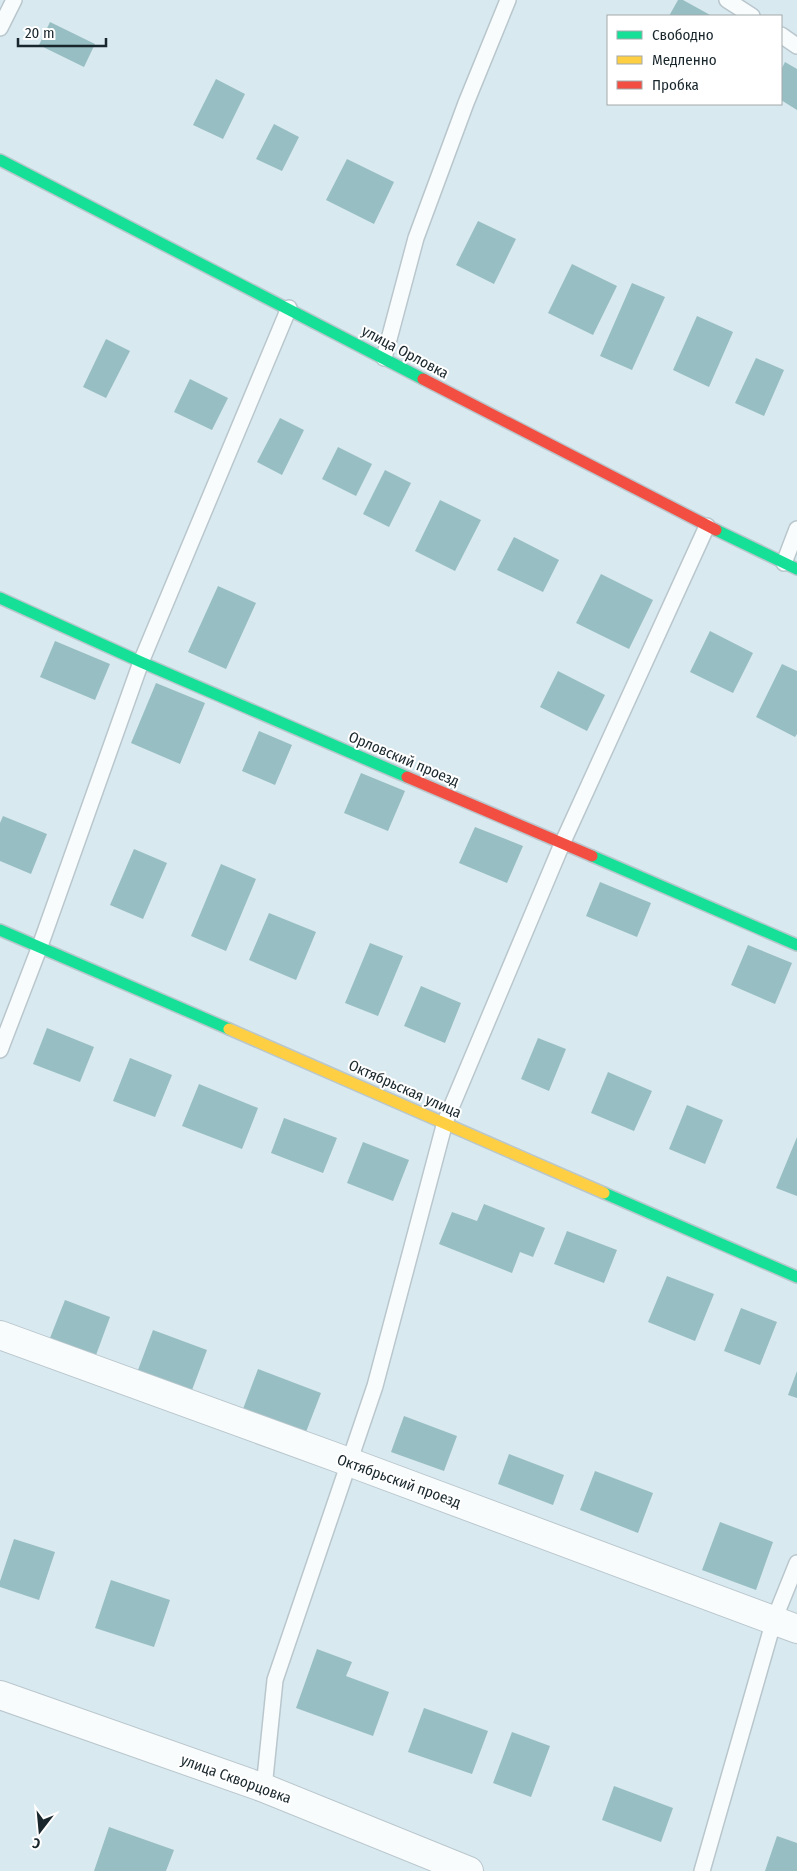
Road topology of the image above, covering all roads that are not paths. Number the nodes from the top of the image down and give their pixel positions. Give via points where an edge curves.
1 (14, 0) edge
2 (508, 0) edge
3 (727, 0) edge
4 (750, 15) edge
5 (0, 28) edge
6 (782, 36) edge
7 (797, 46) edge
8 (0, 160) edge
9 (289, 308) junction
10 (384, 358) junction
11 (707, 526) junction
12 (797, 529) edge
13 (791, 566) edge
14 (0, 598) edge
15 (141, 662) junction
16 (562, 844) junction
17 (0, 930) edge
18 (797, 945) edge
19 (40, 946) junction
20 (0, 1050) edge
21 (445, 1122) junction
22 (797, 1277) edge
23 (0, 1336) edge
24 (349, 1462) junction
25 (797, 1563) edge
26 (786, 1624) edge
27 (0, 1695) edge
28 (264, 1788) junction
29 (469, 1871) edge
30 (702, 1871) edge

1 - 5 lane
2 - 10 lane via 416,238
3 - 4 lane
6 - 7 lane
8 - 9 street, улица Орловка
9 - 10 street, улица Орловка
9 - 15 lane
10 - 11 street, улица Орловка
11 - 13 street, улица Орловка
11 - 16 lane
12 - 13 lane
14 - 15 street, Орловский проезд
15 - 16 street, Орловский проезд
15 - 19 lane
16 - 18 street, Орловский проезд
16 - 21 lane
17 - 19 street, Октябрьская улица
19 - 20 lane
19 - 21 street, Октябрьская улица
21 - 22 street, Октябрьская улица
21 - 24 lane via 374,1386
23 - 24 street, Октябрьский проезд
24 - 26 street, Октябрьский проезд
24 - 28 lane via 275,1680
25 - 26 lane
26 - 30 lane
27 - 28 street, улица Скворцовка
28 - 29 street, улица Скворцовка

